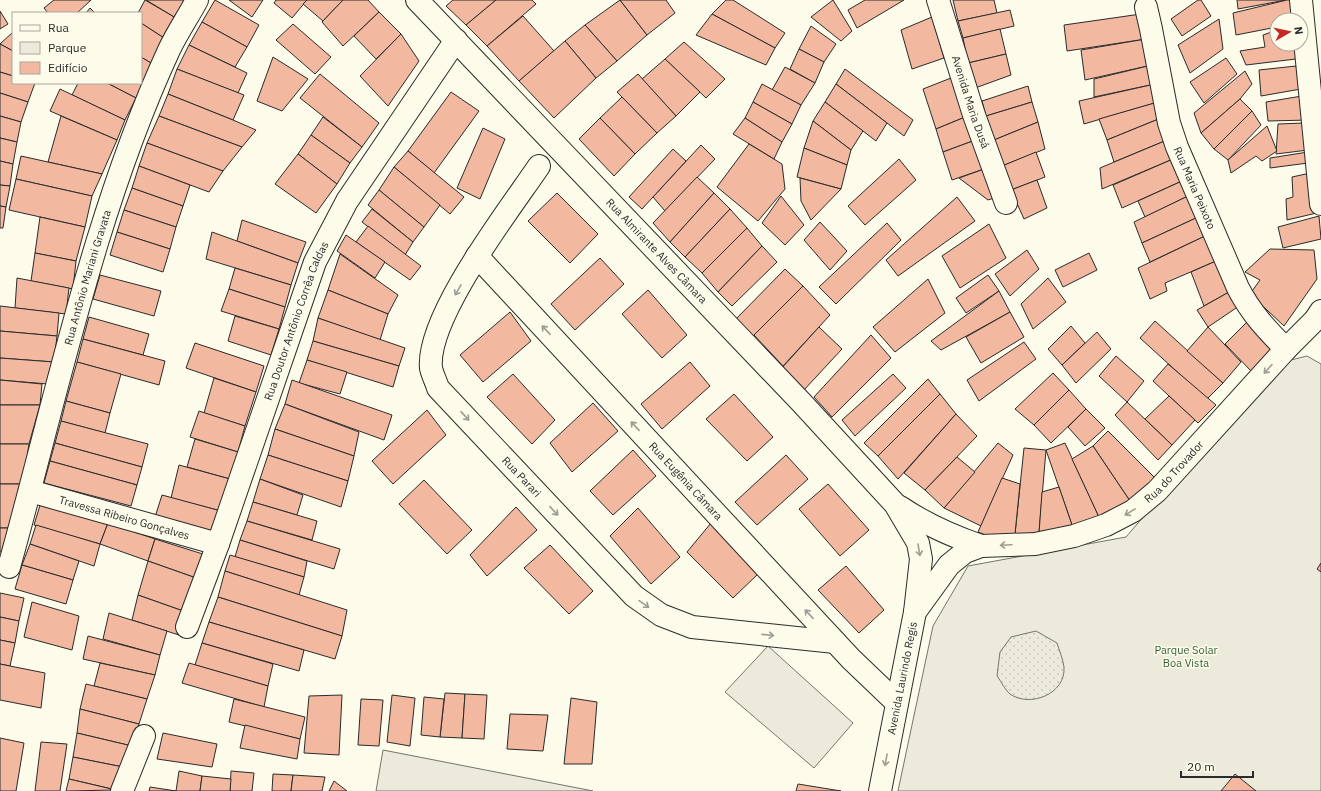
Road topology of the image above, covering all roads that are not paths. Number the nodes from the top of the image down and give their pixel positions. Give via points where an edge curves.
1 (197, 0) edge
2 (938, 0) edge
3 (1301, 0) edge
4 (426, 3) edge
5 (1146, 8) dead end
6 (456, 40) junction
7 (539, 166) dead end
8 (1006, 203) dead end
9 (1321, 204) edge
10 (478, 256) junction
11 (1319, 319) edge
12 (1286, 349) junction
13 (30, 491) junction
14 (894, 504) junction
15 (218, 544) junction
16 (981, 546) junction
17 (9, 567) dead end
18 (915, 612) junction
19 (187, 627) dead end
20 (835, 642) junction
21 (897, 703) junction
22 (144, 736) dead end
23 (122, 791) edge
24 (880, 791) edge

1 - 13 street, Rua Antônio Mariani Gravata via 167,56 117,181 75,321
2 - 8 street, Avenida Maria Dusá via 974,115
3 - 9 street
4 - 6 street, Rua Almirante Alves Câmara
5 - 12 street, Rua Maria Peixoto via 1176,147 1238,288 1250,309
6 - 14 street, Rua Almirante Alves Câmara via 801,402
6 - 15 street, Rua Doutor Antônio Corrêa Caldas via 347,201 315,262
7 - 10 street, Rua Parari
20 -> 10 street, Rua Eugênia Câmara
10 -> 20 street, Rua Parari via 446,310 437,332 431,368 438,388 634,596 661,615 692,627
11 - 12 street, Rua do Trovador
12 -> 16 street, Rua do Trovador via 1161,487 1133,511 1106,525 1074,536 1035,544
13 - 15 street, Travessa Ribeiro Gonçalves
13 - 17 street, Rua Antônio Mariani Gravata
14 - 16 street, Rua Almirante Alves Câmara via 932,526
14 -> 18 street, Rua Almirante Alves Câmara via 918,543 921,560
15 - 19 street, Rua Doutor Antônio Corrêa Caldas
16 - 18 street, Avenida Laurindo Regis via 965,552 949,565
18 - 21 street, Avenida Laurindo Regis
20 - 21 street, Rua Eugênia Câmara
21 -> 24 street, Avenida Laurindo Regis
22 - 23 street

